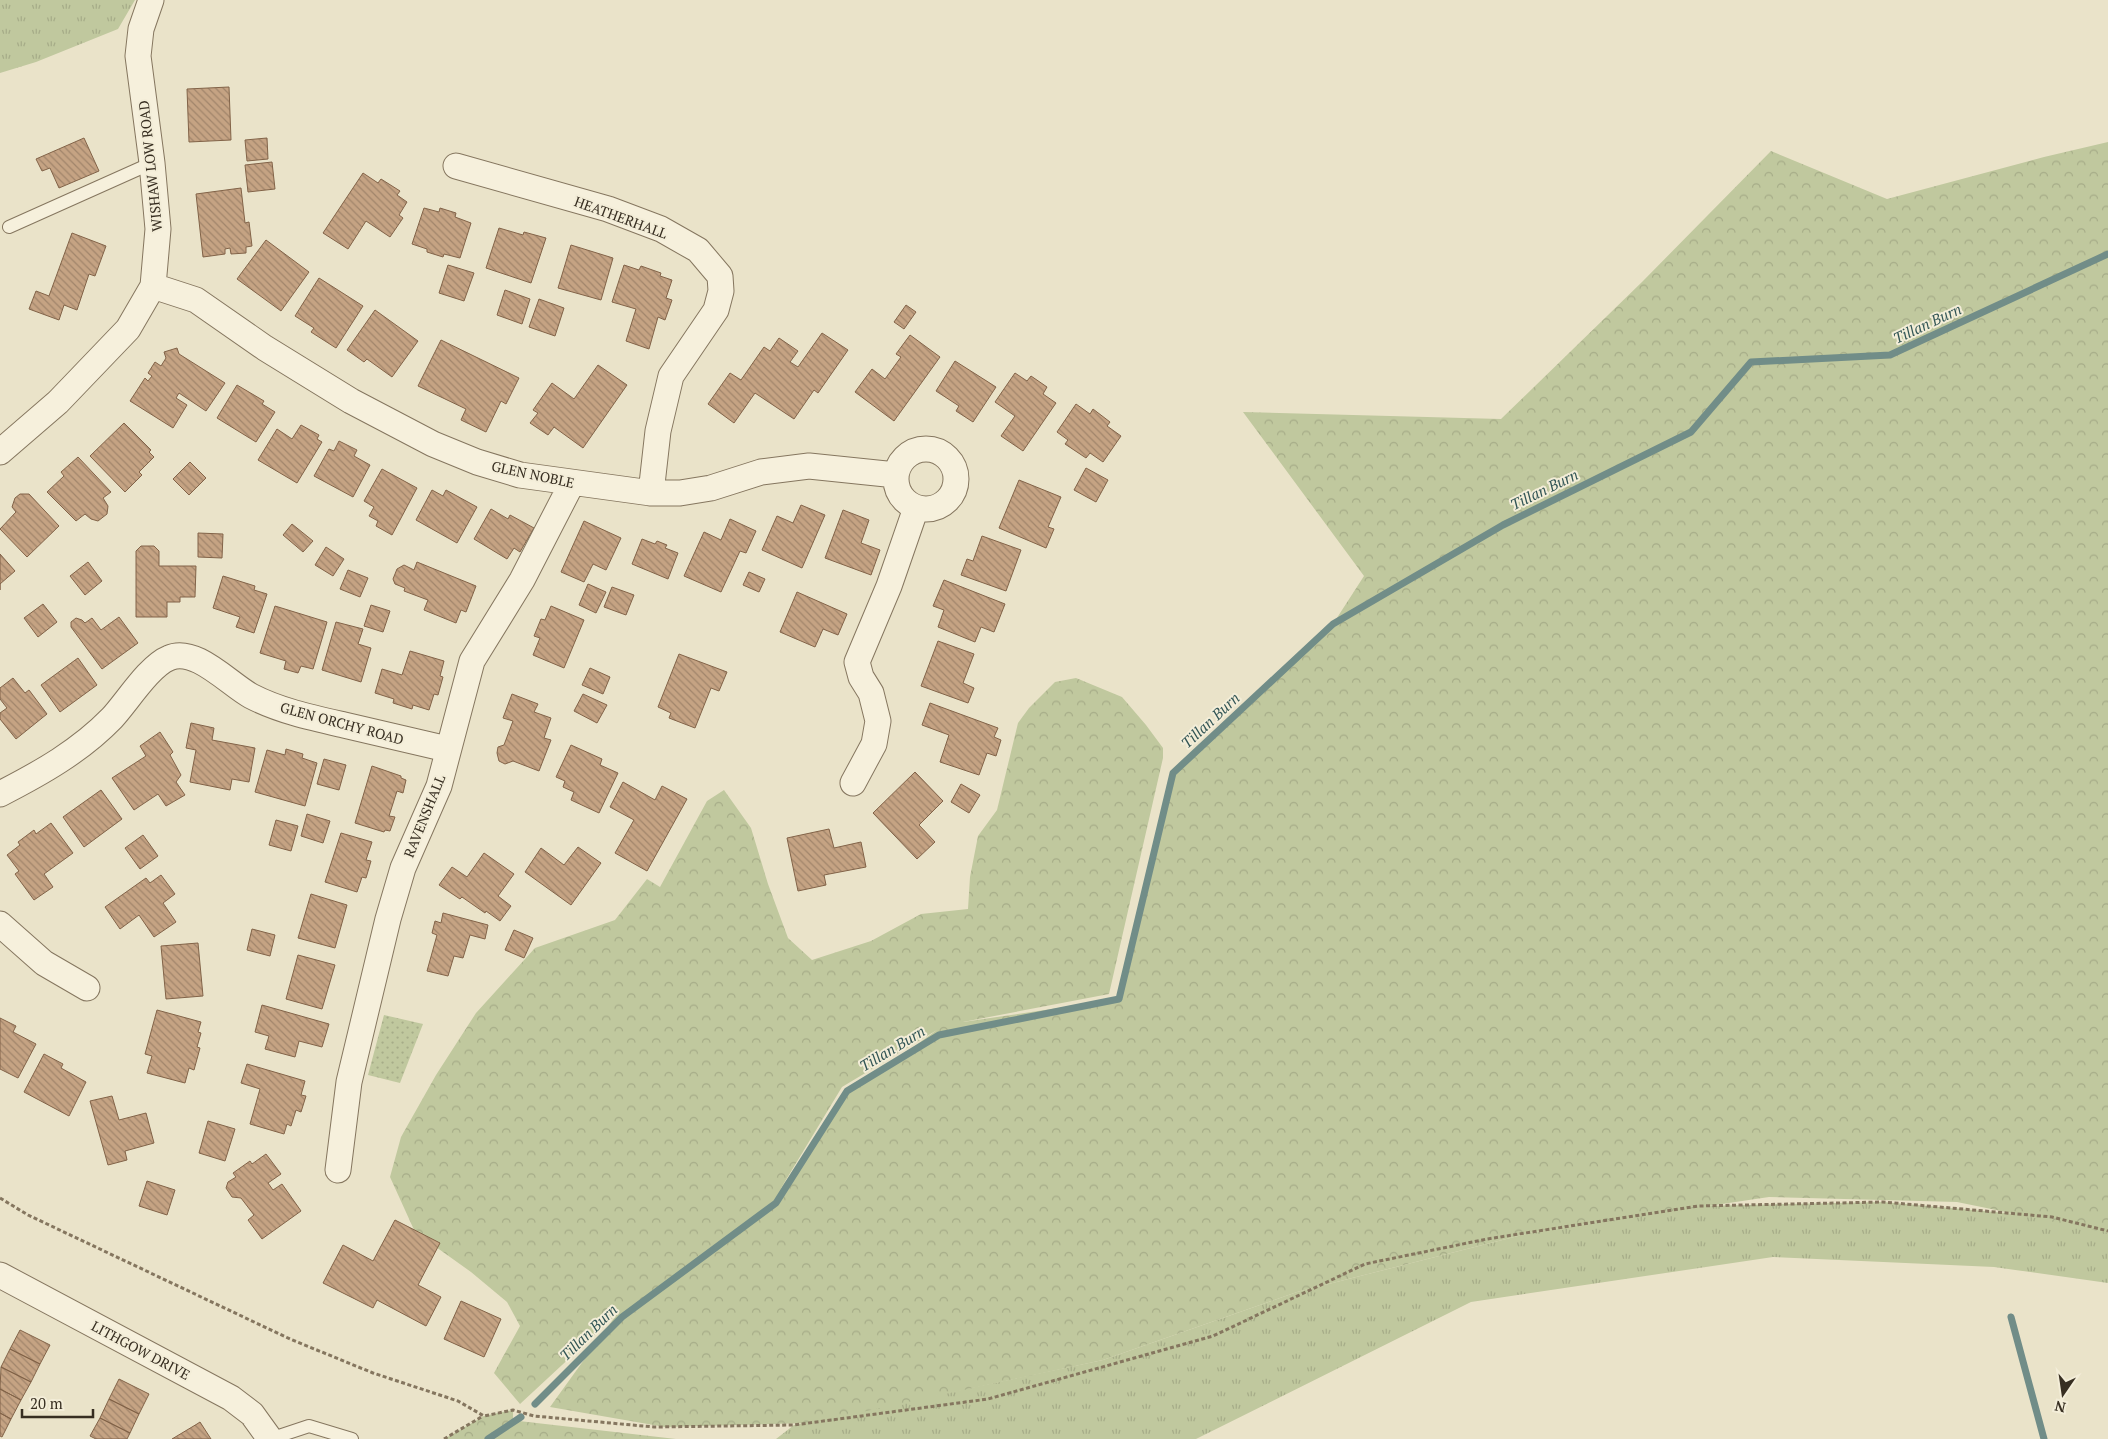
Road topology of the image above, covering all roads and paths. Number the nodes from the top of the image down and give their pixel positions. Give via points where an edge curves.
1 (151, 0) edge
2 (152, 164) junction
3 (456, 166) dead end
4 (9, 227) dead end
5 (153, 286) junction
6 (0, 452) edge
7 (896, 475) junction
8 (572, 483) junction
9 (651, 494) junction
10 (916, 508) junction
11 (448, 749) junction
12 (854, 783) dead end
13 (0, 794) edge
14 (0, 924) edge
15 (87, 988) dead end
16 (338, 1170) dead end
17 (0, 1198) edge
18 (2108, 1231) edge
19 (0, 1275) edge
20 (484, 1416) junction
21 (270, 1439) edge
22 (352, 1439) edge
23 (444, 1439) edge

1 - 2 street, WISHAW LOW ROAD via 141,29 138,56
2 - 4 lane
2 - 5 street, WISHAW LOW ROAD via 158,229
3 - 9 street, HEATHERHALL via 608,209 661,229 698,250 720,276 721,291 716,310 671,376 658,431
5 - 6 street, WISHAW LOW ROAD via 128,329 58,402
5 - 8 street, GLEN NOBLE via 196,300 265,348 351,401 433,444 520,475
7 - 9 street, GLEN NOBLE via 809,466 761,472 711,488
7 - 10 street via 900,495
7 - 10 street via 905,457 923,449 942,453 954,468 955,488 951,497 935,508
8 - 9 street, GLEN NOBLE
8 - 11 street, RAVENSHALL via 522,580 472,661
10 - 12 street via 857,662 861,677 871,693 878,720 874,744
11 - 13 street, GLEN ORCHY ROAD via 292,712 250,696 198,661 183,655 159,663 112,718 81,746 47,770
11 - 16 street, RAVENSHALL via 439,786 403,868 388,919 349,1082
14 - 15 street via 44,963
17 - 20 path via 28,1215 290,1339 373,1373 458,1401
18 - 20 path via 2052,1218 1883,1202 1698,1206 1487,1239 1365,1264 1213,1336 988,1399 794,1425 654,1427 534,1416 513,1410
19 - 21 street, LITHGOW DRIVE via 231,1398 252,1414
20 - 23 path
21 - 22 lane via 309,1426

